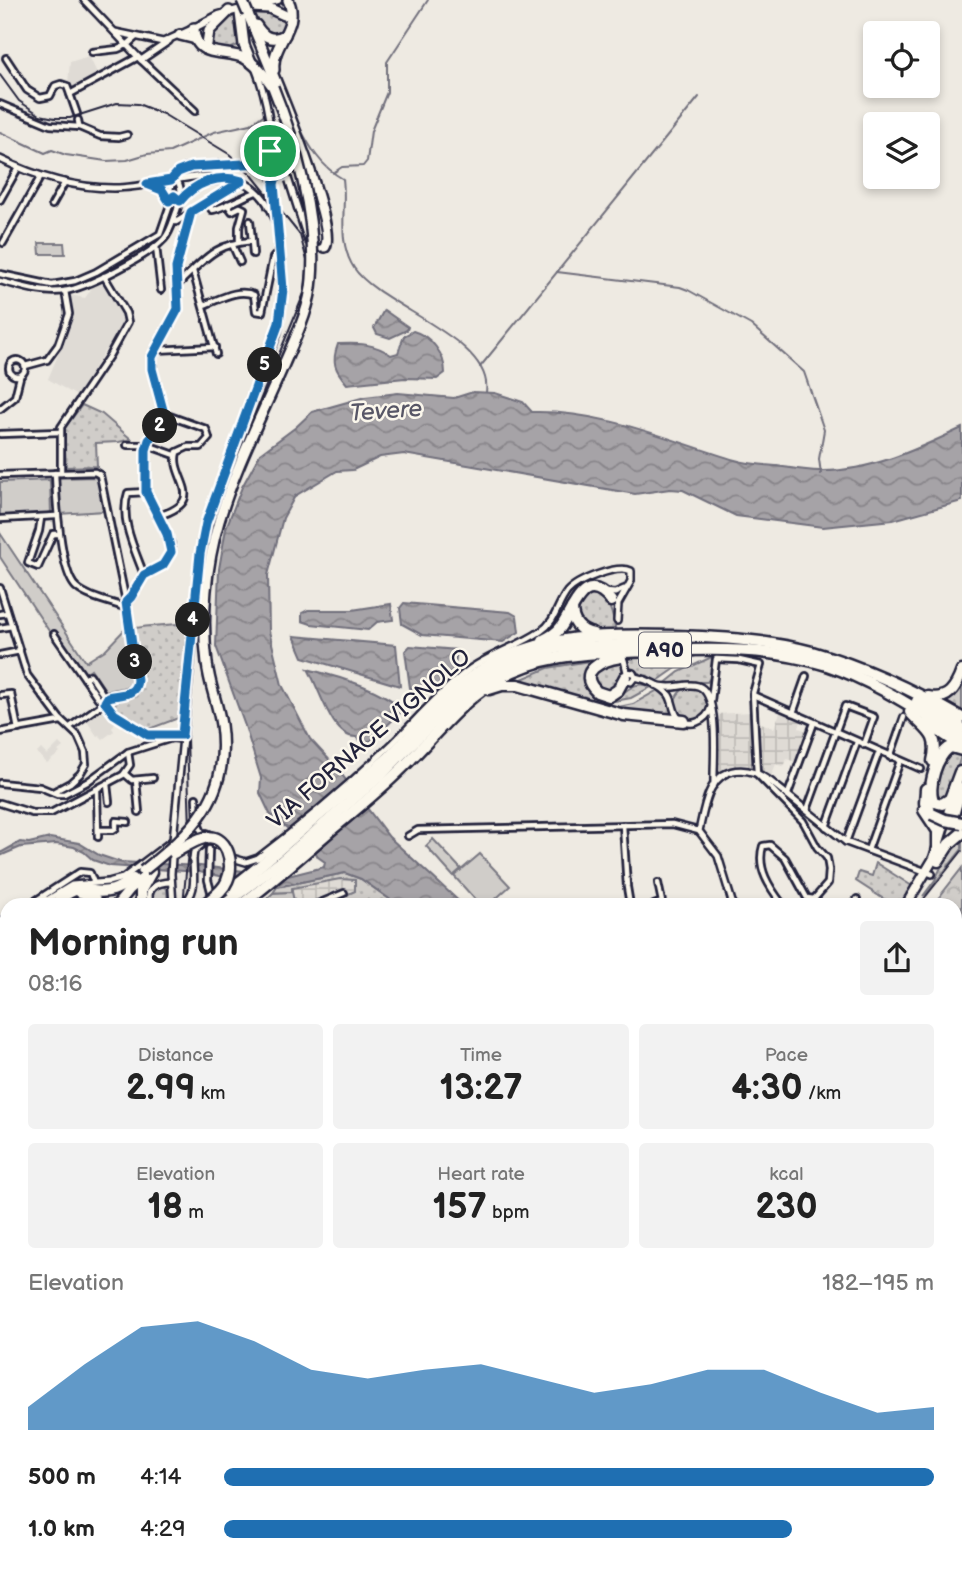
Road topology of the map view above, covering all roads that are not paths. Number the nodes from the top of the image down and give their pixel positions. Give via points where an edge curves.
1 (84, 0) edge
2 (280, 0) edge
3 (290, 6) edge
4 (243, 8) edge
5 (229, 12) junction
6 (194, 27) junction
7 (288, 30) junction
8 (115, 32) junction
9 (180, 35) junction
10 (136, 37) junction
11 (243, 37) junction
12 (197, 39) junction
13 (149, 40) junction
14 (169, 41) junction
15 (127, 45) junction
16 (209, 48) junction
17 (92, 52) dead end
18 (153, 52) junction
19 (226, 54) junction
20 (6, 58) dead end
21 (140, 58) junction
22 (251, 62) junction
23 (276, 86) junction
24 (70, 94) junction
25 (0, 104) edge
26 (195, 111) dead end
27 (79, 127) junction
28 (270, 133) junction
29 (127, 135) dead end
30 (296, 136) junction
31 (0, 159) edge
32 (274, 162) junction
33 (260, 163) junction
34 (195, 166) junction
35 (18, 168) junction
36 (283, 175) junction
37 (41, 176) junction
38 (197, 177) junction
39 (234, 178) junction
40 (174, 180) junction
41 (242, 181) junction
42 (289, 181) junction
43 (65, 182) junction
44 (147, 184) junction
45 (274, 186) junction
46 (256, 192) junction
47 (0, 200) edge
48 (169, 201) junction
49 (180, 201) junction
50 (207, 202) junction
51 (227, 204) junction
52 (52, 205) dead end
53 (272, 206) junction
54 (191, 212) junction
55 (250, 221) dead end
56 (176, 222) dead end
57 (252, 241) junction
58 (239, 242) junction
59 (3, 243) dead end
60 (232, 244) junction
61 (156, 246) junction
62 (326, 247) joint
63 (280, 250) junction
64 (253, 254) dead end
65 (240, 262) dead end
66 (192, 271) junction
67 (0, 274) edge
68 (104, 276) junction
69 (0, 281) edge
70 (176, 287) junction
71 (65, 290) junction
72 (161, 290) dead end
73 (204, 305) junction
74 (215, 347) junction
75 (155, 350) junction
76 (216, 354) dead end
77 (26, 366) junction
78 (20, 376) junction
79 (0, 410) edge
80 (164, 414) junction
81 (60, 432) junction
82 (0, 434) edge
83 (127, 445) dead end
84 (147, 445) junction
85 (175, 455) junction
86 (58, 473) junction
87 (0, 475) edge
88 (146, 492) junction
89 (57, 516) junction
90 (158, 516) junction
91 (41, 518) junction
92 (0, 519) edge
93 (60, 533) junction
94 (144, 575) junction
95 (627, 587) junction
96 (0, 588) edge
97 (613, 597) junction
98 (2, 600) edge
99 (126, 605) junction
100 (572, 606) junction
101 (7, 613) junction
102 (0, 614) edge
103 (617, 621) junction
104 (12, 626) junction
105 (0, 628) edge
106 (619, 632) dead end
107 (54, 634) dead end
108 (608, 635) junction
109 (754, 642) junction
110 (20, 651) junction
111 (654, 651) junction
112 (0, 655) edge
113 (504, 657) junction
114 (624, 660) dead end
115 (867, 671) junction
116 (962, 671) edge
117 (629, 676) junction
118 (806, 676) dead end
119 (714, 677) junction
120 (869, 684) junction
121 (655, 685) junction
122 (696, 685) junction
123 (682, 687) junction
124 (906, 688) junction
125 (1, 695) edge
126 (753, 695) junction
127 (106, 700) junction
128 (467, 701) junction
129 (711, 703) junction
130 (673, 706) junction
131 (793, 713) junction
132 (907, 715) junction
133 (962, 718) edge
134 (62, 721) junction
135 (684, 721) junction
136 (700, 722) junction
137 (814, 723) junction
138 (70, 727) junction
139 (962, 728) edge
140 (18, 729) junction
141 (0, 732) edge
142 (835, 732) junction
143 (713, 734) junction
144 (182, 737) junction
145 (962, 737) edge
146 (857, 742) junction
147 (864, 745) junction
148 (962, 748) edge
149 (128, 752) junction
150 (879, 752) junction
151 (890, 757) junction
152 (714, 760) junction
153 (900, 761) junction
154 (388, 764) junction
155 (961, 768) edge
156 (925, 771) junction
157 (756, 772) junction
158 (125, 774) junction
159 (153, 778) dead end
160 (719, 779) junction
161 (136, 780) junction
162 (0, 783) edge
163 (107, 784) junction
164 (714, 785) junction
165 (962, 788) edge
166 (97, 790) junction
167 (53, 792) junction
168 (788, 794) junction
169 (196, 798) dead end
170 (109, 802) dead end
171 (0, 803) edge
172 (807, 810) junction
173 (139, 812) dead end
174 (128, 822) dead end
175 (962, 823) edge
176 (623, 825) junction
177 (826, 827) junction
178 (98, 830) junction
179 (699, 831) junction
180 (962, 833) edge
181 (203, 835) junction
182 (408, 836) dead end
183 (98, 837) dead end
184 (173, 840) junction
185 (846, 842) junction
186 (201, 845) junction
187 (212, 847) junction
188 (938, 848) junction
189 (867, 851) junction
190 (173, 856) junction
191 (938, 861) junction
192 (143, 873) junction
193 (930, 874) junction
194 (171, 882) junction
195 (94, 883) junction
196 (658, 883) dead end
197 (344, 893) dead end
198 (212, 895) dead end
199 (40, 898) edge
200 (52, 898) edge
201 (56, 898) edge
202 (66, 898) edge
203 (93, 898) edge
204 (117, 898) edge
205 (122, 898) edge
206 (141, 898) edge
207 (150, 898) edge
208 (172, 898) edge
209 (190, 898) edge
210 (211, 898) edge
211 (214, 898) edge
212 (233, 898) edge
213 (250, 898) edge
214 (332, 898) edge
215 (628, 898) edge
216 (661, 898) edge
217 (731, 898) edge
218 (778, 898) edge
219 (809, 898) edge
220 (813, 898) edge
221 (911, 898) edge
222 (916, 898) edge

1 - 8 street
2 - 3 highway
2 - 4 main road
3 - 4 highway
3 - 7 highway
4 - 5 main road
4 - 7 highway via 266,37 276,39
4 - 11 highway
4 - 23 highway
5 - 6 main road
5 - 16 highway via 209,31
6 - 9 street
6 - 12 highway
6 - 16 highway
7 - 23 highway via 273,58
8 - 10 street
8 - 15 street
9 - 12 highway
9 - 14 street
10 - 13 street
10 - 15 street
11 - 19 highway via 239,47
11 - 22 highway
12 - 16 highway
13 - 14 street
13 - 18 street via 155,45
14 - 18 street
15 - 17 street
15 - 21 street
16 - 19 highway
18 - 21 street
19 - 22 highway
20 - 24 street via 33,96 50,96 61,84
21 - 24 street
21 - 26 street
22 - 23 highway
22 - 28 street via 262,87
23 - 30 highway, bridge
23 - 192 highway, bridge via 303,186 312,250 311,290 301,324 230,488 214,542 205,637 222,739 216,783 191,830
24 - 27 street
25 - 27 street via 45,123
27 - 29 street via 100,136
28 - 32 street
28 - 33 street via 270,151
30 - 62 highway via 320,200 328,232
30 - 190 highway, bridge via 316,234 315,293 303,332 234,490 221,533 210,638 226,726 225,769 206,816
31 - 35 street
32 - 33 street
32 - 36 street
32 - 42 street
33 - 34 street, bridge
33 - 45 street via 271,170
34 - 38 street via 192,172
34 - 40 street via 181,170
35 - 37 street
35 - 47 street
36 - 42 street
36 - 45 street via 276,177
37 - 43 street
37 - 59 street
38 - 39 street
38 - 40 street
39 - 41 street
39 - 49 street via 201,183
40 - 44 street
40 - 48 street
40 - 49 street via 181,189
41 - 46 street
41 - 50 street
42 - 62 street via 308,241 316,249
43 - 44 street via 111,188
43 - 52 street
44 - 48 street via 162,190
45 - 53 street, bridge
46 - 51 street
46 - 53 street
48 - 49 street via 174,196
48 - 67 street via 164,226 156,237 83,278 48,285
49 - 61 street via 167,235
50 - 51 street via 214,210
50 - 54 street
51 - 58 street via 232,211 244,209
53 - 63 street
54 - 56 street
54 - 70 street via 176,268
55 - 57 street
57 - 58 street
57 - 64 street
58 - 60 street
60 - 65 street
60 - 66 street via 213,251
61 - 68 street
61 - 72 street
63 - 73 street via 273,258 262,312 256,311 254,295 246,292
63 - 144 street via 283,293 277,335 202,542
66 - 70 street
66 - 73 street
68 - 71 street
68 - 81 street via 128,322
69 - 71 street via 38,290
70 - 75 street via 178,309
71 - 77 street via 69,314 58,345 47,360
73 - 74 street
74 - 75 street
74 - 76 street
75 - 80 street via 152,369
77 - 78 street
77 - 78 street via 17,360 10,364 10,372
78 - 79 street via 16,396
80 - 84 street
80 - 85 street via 209,433 201,447 188,447
81 - 82 street
81 - 86 street
83 - 84 street
84 - 85 street
84 - 88 street
85 - 90 street via 184,499 177,509
86 - 87 street
86 - 89 street
86 - 99 street via 98,473
88 - 90 street
88 - 94 street via 128,493 123,506
89 - 91 street
89 - 93 street
90 - 94 street via 171,552 163,565
91 - 92 street
91 - 93 street via 28,563 38,567 53,534
93 - 99 street via 74,585
94 - 99 street
95 - 97 street
95 - 103 street via 618,604
95 - 154 street, VIA FORNACE VIGNOLO via 631,573 622,568 574,586 546,627 491,656 444,690
96 - 98 street
97 - 100 highway via 584,592
97 - 103 street
98 - 101 street
99 - 127 street via 137,685 132,692
100 - 108 highway via 579,627
100 - 113 highway via 553,635
101 - 102 street
101 - 104 street
103 - 106 street
104 - 105 street
104 - 110 street
107 - 127 street via 98,698
108 - 109 highway
108 - 113 highway via 555,641
109 - 115 highway, A90 via 807,651
109 - 154 highway, A90 via 599,644 531,655 465,691
110 - 112 street
110 - 134 street via 28,677
111 - 117 highway via 601,662 592,669 589,681 597,692 609,695
111 - 120 highway, A90 via 771,652 828,665
111 - 128 highway, A90 via 586,653 541,661 505,675
113 - 154 highway via 460,685
114 - 117 street
115 - 124 highway
115 - 139 highway, A90
116 - 124 highway via 953,690 942,697
117 - 121 street
118 - 131 street
119 - 122 street via 710,684
119 - 126 street via 714,660 718,658 759,663 762,666
119 - 129 street
120 - 132 highway
120 - 145 highway, A90
121 - 123 street
121 - 130 street
122 - 123 street
122 - 129 street via 706,691
123 - 130 street
124 - 133 highway
125 - 140 street via 11,694
126 - 131 street
126 - 157 street
127 - 138 street
127 - 144 street via 114,714 148,735
128 - 135 highway via 497,686 518,685 624,715
128 - 154 highway, A90
129 - 136 street via 709,714
129 - 143 street
130 - 135 street
131 - 137 street
132 - 148 highway
132 - 151 street
132 - 156 highway via 930,731 934,740 935,754
134 - 138 street
134 - 140 street
135 - 136 street
136 - 143 street via 710,725
137 - 142 street
137 - 168 street
138 - 167 street via 81,742 86,764 74,781
140 - 141 street
142 - 146 street
142 - 147 street via 845,706 874,717
142 - 172 street
143 - 152 street
144 - 149 street
144 - 184 street
146 - 147 street
146 - 177 street
147 - 150 street
148 - 155 highway via 952,747 941,754 931,788 934,802 949,800
149 - 158 street via 130,764
149 - 167 street via 74,790 59,795
150 - 151 street
150 - 185 street
151 - 153 street
152 - 160 street
152 - 164 street
153 - 156 street
153 - 189 street
154 - 187 street, VIA FORNACE VIGNOLO via 255,860 232,858
154 - 211 highway, bridge
154 - 212 highway, A90 via 279,863
154 - 213 highway, A90
155 - 188 main road
156 - 175 highway, bridge via 925,800 932,814
156 - 188 highway via 921,800 938,831
157 - 160 street via 737,770
157 - 168 street
157 - 220 street via 803,821 828,863 827,884
158 - 161 street
158 - 163 street
159 - 161 street
160 - 164 street
161 - 173 street
162 - 167 street
163 - 166 street
163 - 170 street
164 - 179 street
165 - 191 main road
166 - 171 street via 49,814
166 - 178 street
168 - 172 street
169 - 181 street
172 - 177 street
174 - 178 street via 116,821 113,830
176 - 179 street via 672,824
176 - 182 street via 418,830
176 - 215 street
177 - 185 street
178 - 183 street
179 - 217 street via 713,846
180 - 191 highway
181 - 186 street
181 - 187 street via 215,838
184 - 190 street
184 - 192 street
185 - 189 street
186 - 187 street
186 - 209 street, bridge via 194,851
187 - 198 street via 208,878
188 - 193 main road
189 - 193 street
190 - 192 highway
190 - 194 street
190 - 210 highway, bridge via 198,840 219,840 230,863 229,878
191 - 193 main road
192 - 195 street
192 - 201 highway via 110,891 72,890
192 - 204 highway
192 - 205 highway
192 - 206 highway
193 - 221 main road
193 - 222 main road
194 - 207 street via 152,887
194 - 208 street
195 - 199 street via 90,873 80,872
195 - 200 street via 68,886
196 - 216 street
197 - 214 street
202 - 203 highway via 78,892
218 - 219 street via 766,880 763,846 782,854

